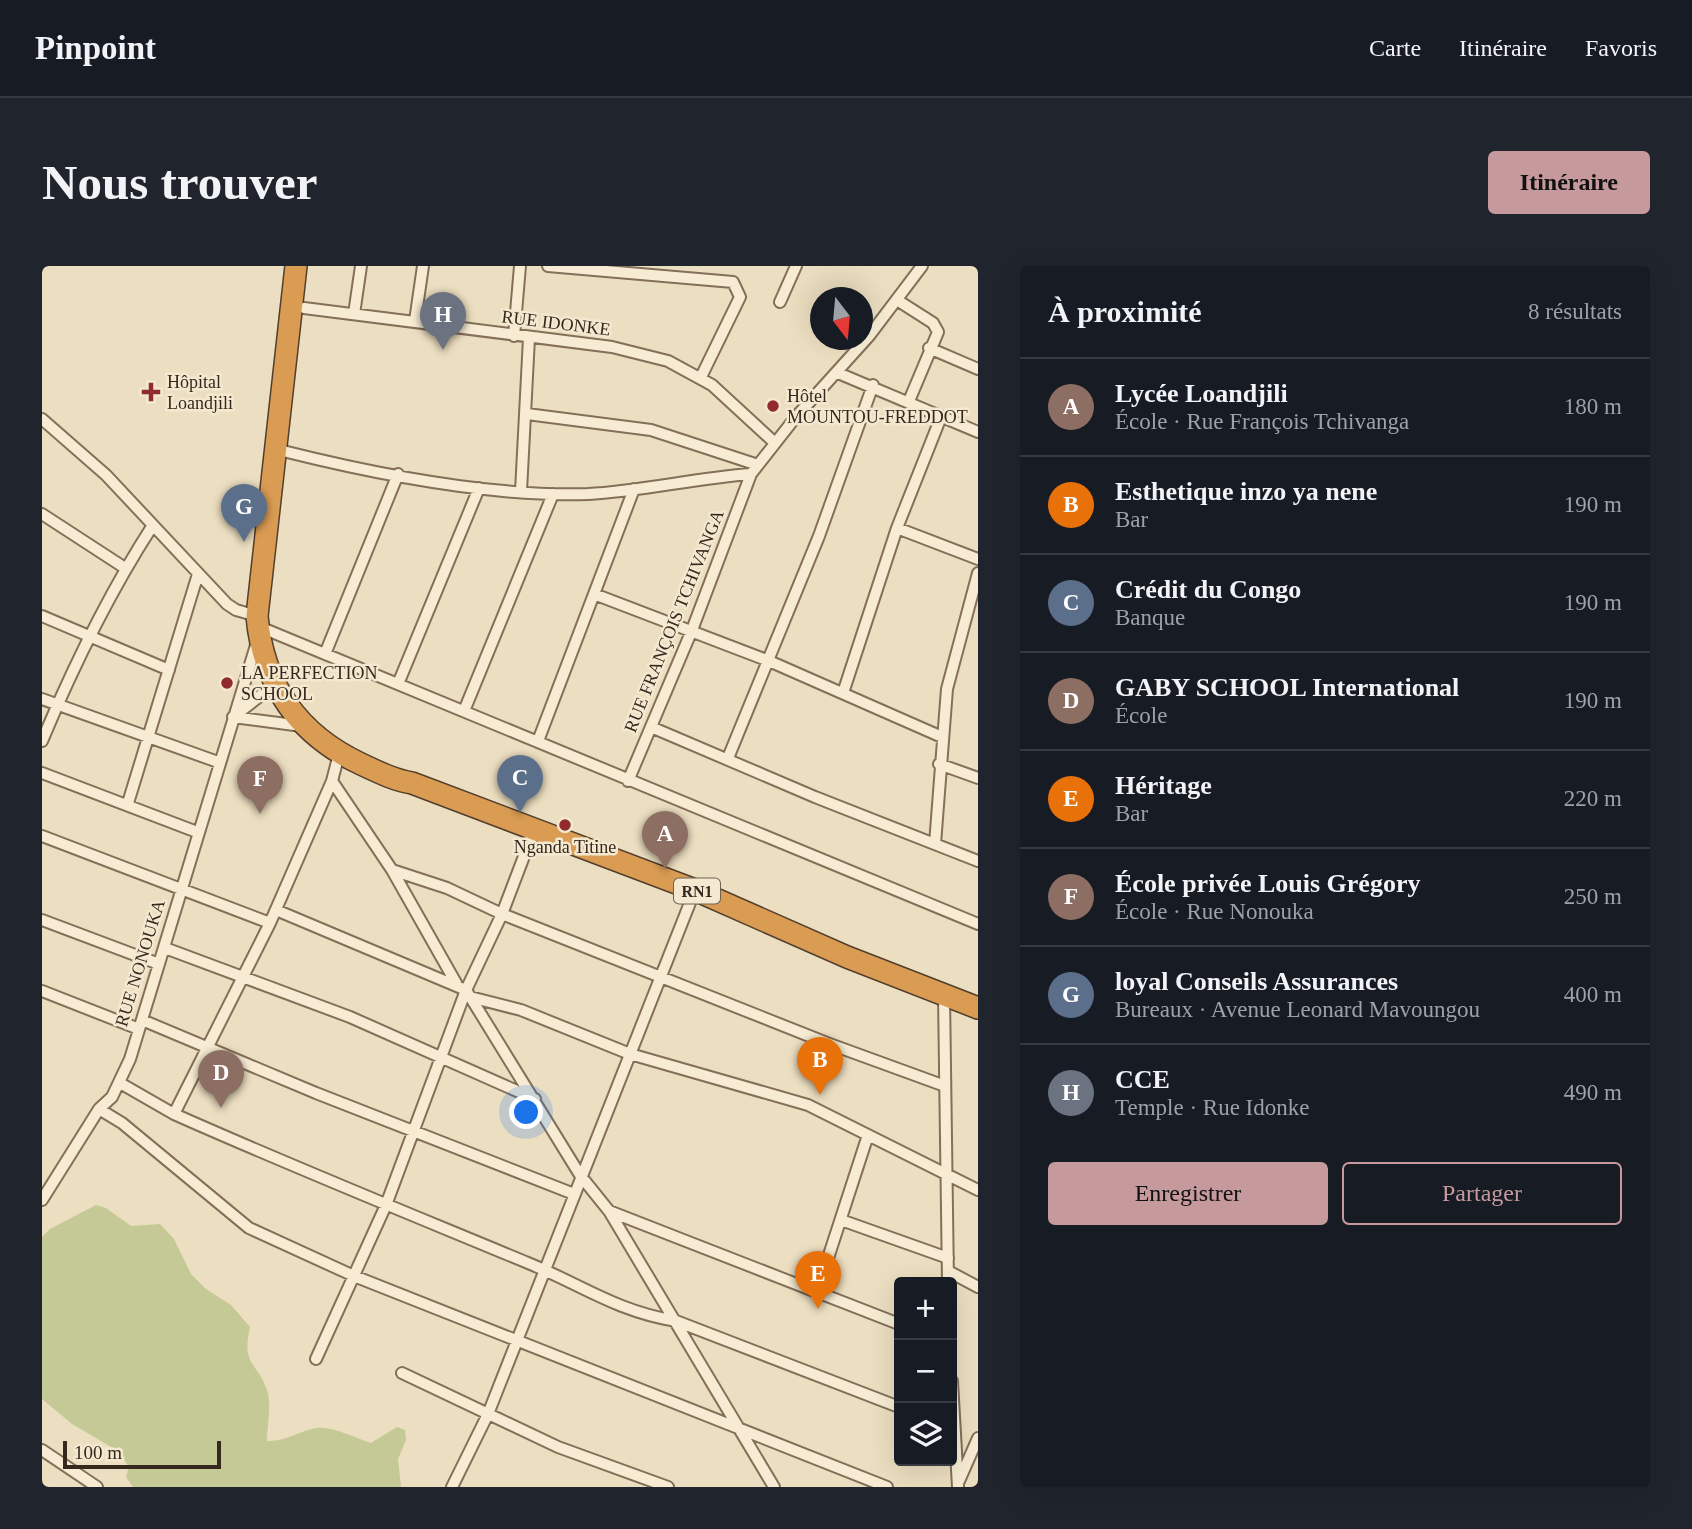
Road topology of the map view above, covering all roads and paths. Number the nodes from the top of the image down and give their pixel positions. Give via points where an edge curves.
1 (296, 266) edge
2 (310, 266) edge
3 (361, 266) edge
4 (423, 266) edge
5 (520, 266) edge
6 (548, 266) edge
7 (796, 266) edge
8 (922, 266) edge
9 (897, 300) junction
10 (780, 302) dead end
11 (304, 309) junction
12 (354, 314) junction
13 (415, 321) junction
14 (514, 336) junction
15 (529, 338) junction
16 (929, 348) junction
17 (978, 369) edge
18 (838, 373) junction
19 (701, 377) junction
20 (873, 385) junction
21 (909, 401) junction
22 (527, 414) junction
23 (941, 417) junction
24 (43, 422) edge
25 (978, 432) edge
26 (775, 443) junction
27 (283, 451) junction
28 (754, 469) junction
29 (398, 474) junction
30 (479, 488) junction
31 (634, 489) junction
32 (521, 491) junction
33 (554, 494) junction
34 (42, 514) edge
35 (153, 525) junction
36 (897, 528) junction
37 (978, 559) edge
38 (125, 568) junction
39 (978, 573) edge
40 (198, 574) junction
41 (594, 594) junction
42 (42, 616) edge
43 (261, 628) junction
44 (692, 630) junction
45 (90, 636) junction
46 (325, 654) junction
47 (769, 661) junction
48 (169, 670) junction
49 (397, 684) junction
50 (274, 685) junction
51 (843, 693) junction
52 (42, 699) edge
53 (58, 704) junction
54 (464, 710) junction
55 (233, 717) junction
56 (302, 726) junction
57 (651, 727) junction
58 (942, 737) junction
59 (149, 738) junction
60 (42, 741) edge
61 (538, 741) junction
62 (339, 754) junction
63 (728, 758) junction
64 (218, 762) junction
65 (939, 764) junction
66 (42, 773) edge
67 (978, 779) edge
68 (332, 781) junction
69 (628, 781) junction
70 (412, 783) junction
71 (128, 803) junction
72 (534, 830) junction
73 (197, 832) junction
74 (42, 836) edge
75 (935, 844) junction
76 (978, 861) edge
77 (392, 870) junction
78 (181, 887) junction
79 (695, 890) junction
80 (276, 909) junction
81 (502, 914) junction
82 (42, 920) edge
83 (270, 923) junction
84 (978, 925) edge
85 (165, 948) junction
86 (159, 964) junction
87 (245, 976) junction
88 (661, 976) junction
89 (464, 990) junction
90 (42, 991) edge
91 (944, 995) junction
92 (978, 1008) edge
93 (140, 1024) junction
94 (210, 1048) junction
95 (630, 1054) junction
96 (441, 1056) junction
97 (120, 1083) junction
98 (945, 1086) junction
99 (536, 1100) junction
100 (99, 1109) junction
101 (174, 1114) junction
102 (413, 1131) junction
103 (868, 1135) junction
104 (946, 1172) junction
105 (580, 1175) junction
106 (978, 1190) edge
107 (574, 1194) junction
108 (42, 1200) edge
109 (386, 1205) junction
110 (609, 1211) junction
111 (841, 1220) junction
112 (948, 1258) junction
113 (544, 1269) junction
114 (354, 1276) junction
115 (948, 1277) edge
116 (957, 1280) edge
117 (978, 1287) edge
118 (817, 1292) junction
119 (676, 1321) junction
120 (894, 1322) edge
121 (516, 1340) junction
122 (316, 1359) dead end
123 (402, 1373) dead end
124 (894, 1405) edge
125 (488, 1414) junction
126 (737, 1427) junction
127 (978, 1438) edge
128 (42, 1450) edge
129 (956, 1466) edge
130 (958, 1486) edge
131 (97, 1487) edge
132 (452, 1487) edge
133 (667, 1487) edge
134 (774, 1487) edge
135 (887, 1487) edge

1 - 43 highway, RN1
2 - 11 highway, RN1
3 - 12 street
4 - 13 street
5 - 14 street
6 - 19 street via 733,282 740,297
7 - 10 street
8 - 9 street, RUE FRANÇOIS TCHIVANGA
9 - 16 street via 937,327
9 - 18 street, RUE FRANÇOIS TCHIVANGA
11 - 12 street, RUE IDONKE
11 - 27 highway, RN1
12 - 13 street, RUE IDONKE
13 - 14 street, RUE IDONKE
14 - 15 street, RUE IDONKE
15 - 19 street, RUE IDONKE via 612,347 668,360
15 - 22 street
16 - 17 street
16 - 21 street
18 - 20 street
18 - 26 street, RUE FRANÇOIS TCHIVANGA
19 - 26 street, RUE IDONKE
20 - 21 street
20 - 47 street
21 - 23 street
22 - 28 street via 651,430
22 - 32 street
23 - 25 street
23 - 36 street
24 - 35 street via 106,475
26 - 28 street, RUE FRANÇOIS TCHIVANGA
27 - 29 street
27 - 43 highway, RN1
28 - 31 street
28 - 44 street, RUE FRANÇOIS TCHIVANGA
29 - 30 street
29 - 46 street
30 - 32 street
30 - 49 street
31 - 33 street
31 - 41 street
32 - 33 street
33 - 54 street
34 - 38 street
35 - 38 street
35 - 40 street
36 - 37 street
36 - 51 street
38 - 45 street
39 - 58 street via 947,689
40 - 43 street
40 - 48 street
41 - 44 street
41 - 61 street
42 - 45 street
43 - 46 street
43 - 50 highway, RN1
43 - 55 street, RUE NONOUKA
43 - 70 highway, RN1 via 278,677 305,716 331,741
44 - 47 street
44 - 57 street, RUE FRANÇOIS TCHIVANGA
45 - 48 street
45 - 53 street
46 - 49 street
47 - 51 street
47 - 63 street
48 - 59 street
49 - 54 street
50 - 55 street
50 - 56 highway, RN1
51 - 58 street
52 - 53 street
53 - 59 street
53 - 60 street
54 - 61 street
55 - 56 street
55 - 64 street, RUE NONOUKA
56 - 62 highway, RN1
57 - 63 street
57 - 69 street, RUE FRANÇOIS TCHIVANGA
58 - 65 street
59 - 64 street
59 - 71 street
61 - 69 street
62 - 68 street
62 - 70 highway, RN1
63 - 75 street
64 - 73 street, RUE NONOUKA
65 - 67 street
65 - 75 street
66 - 71 street
68 - 77 street
68 - 80 street
69 - 84 street
70 - 72 highway, RN1
71 - 73 street
72 - 79 highway, RN1
72 - 81 street
73 - 78 street, RUE NONOUKA
74 - 78 street
75 - 76 street
77 - 81 street via 447,888
77 - 89 street
78 - 83 street
78 - 85 street, RUE NONOUKA
79 - 88 street
79 - 91 highway, RN1
80 - 83 street
80 - 89 street
81 - 88 street
81 - 89 street
82 - 86 street
83 - 87 street
85 - 86 street, RUE NONOUKA
85 - 87 street
86 - 93 street, RUE NONOUKA
87 - 94 street
87 - 96 street
88 - 95 street
88 - 98 street
89 - 95 street
89 - 96 street
89 - 99 street
90 - 93 street
91 - 92 highway, RN1
91 - 98 street
93 - 94 street
93 - 97 street, RUE NONOUKA
94 - 101 street
94 - 102 street
95 - 103 street via 808,1105
95 - 105 street
96 - 99 street
96 - 102 street
97 - 100 street, RUE NONOUKA
97 - 101 street
98 - 104 street
99 - 105 street
100 - 108 street, RUE NONOUKA
100 - 114 street via 249,1228
101 - 109 street
102 - 107 street
102 - 109 street
103 - 104 street
103 - 111 street
104 - 106 street
104 - 112 street
105 - 107 street
105 - 110 street
107 - 113 street
109 - 113 street
109 - 114 street
110 - 118 street
110 - 119 street
111 - 112 street
111 - 118 street
112 - 115 street
113 - 119 street via 610,1304
113 - 121 street
114 - 121 street
114 - 122 street
116 - 117 street
118 - 120 street
119 - 124 street
119 - 126 street
121 - 125 street
121 - 126 street
123 - 125 street
125 - 132 street
125 - 133 street via 558,1447
126 - 134 street
126 - 135 street
127 - 130 street
128 - 131 street
129 - 130 street

